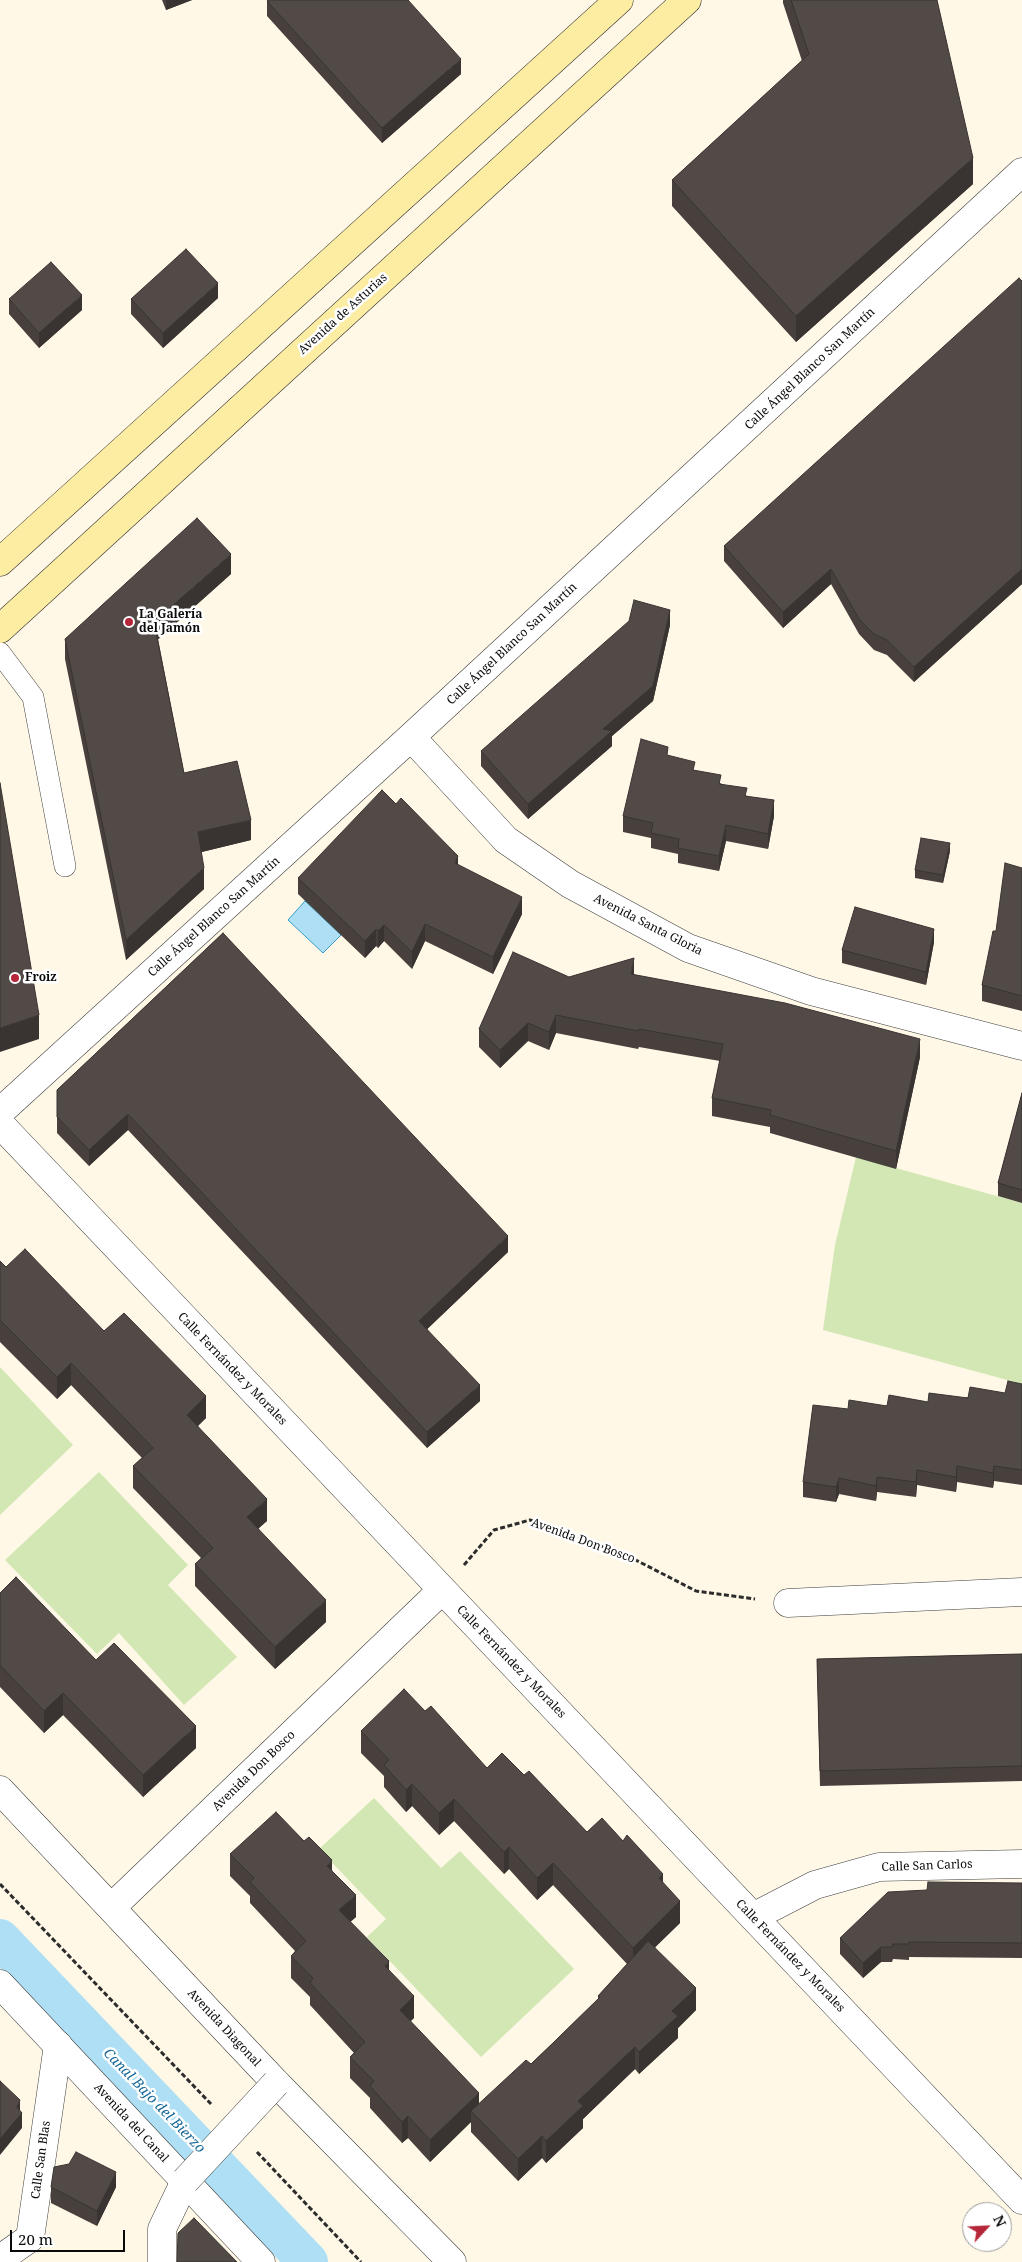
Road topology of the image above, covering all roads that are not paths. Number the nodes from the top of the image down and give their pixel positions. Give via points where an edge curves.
1 (620, 0) edge
2 (687, 0) edge
3 (1022, 172) edge
4 (0, 562) edge
5 (0, 629) edge
6 (0, 653) edge
7 (411, 737) junction
8 (65, 866) dead end
9 (1022, 1046) edge
10 (0, 1112) edge
11 (0, 1124) edge
12 (442, 1590) junction
13 (1022, 1592) edge
14 (788, 1603) road end
15 (0, 1790) edge
16 (1022, 1864) edge
17 (112, 1907) junction
18 (753, 1917) junction
19 (0, 1984) edge
20 (58, 2045) junction
21 (276, 2083) junction
22 (184, 2181) junction
23 (1022, 2200) edge
24 (0, 2259) edge
25 (162, 2262) edge
26 (261, 2262) edge
27 (452, 2262) edge

1 - 4 main road
2 - 5 main road, Avenida de Asturias
3 - 7 street, Calle Ángel Blanco San Martín
6 - 8 lane via 33,697
7 - 9 street, Avenida Santa Gloria via 506,840 570,884 688,948 811,991
7 - 10 street, Calle Ángel Blanco San Martín
11 - 12 street, Calle Fernández y Morales
12 - 17 street, Avenida Don Bosco
12 - 18 street, Calle Fernández y Morales
13 - 14 street
15 - 17 street, Avenida Diagonal
16 - 18 street, Calle San Carlos via 879,1867 816,1885
17 - 21 street, Avenida Diagonal
18 - 23 street, Calle Fernández y Morales
19 - 20 street, Avenida del Canal
20 - 22 street, Avenida del Canal
20 - 24 street, Calle San Blas via 30,2238
21 - 22 street, bridge
21 - 27 street, Avenida Diagonal
22 - 25 street via 162,2229
22 - 26 street, Avenida del Canal

